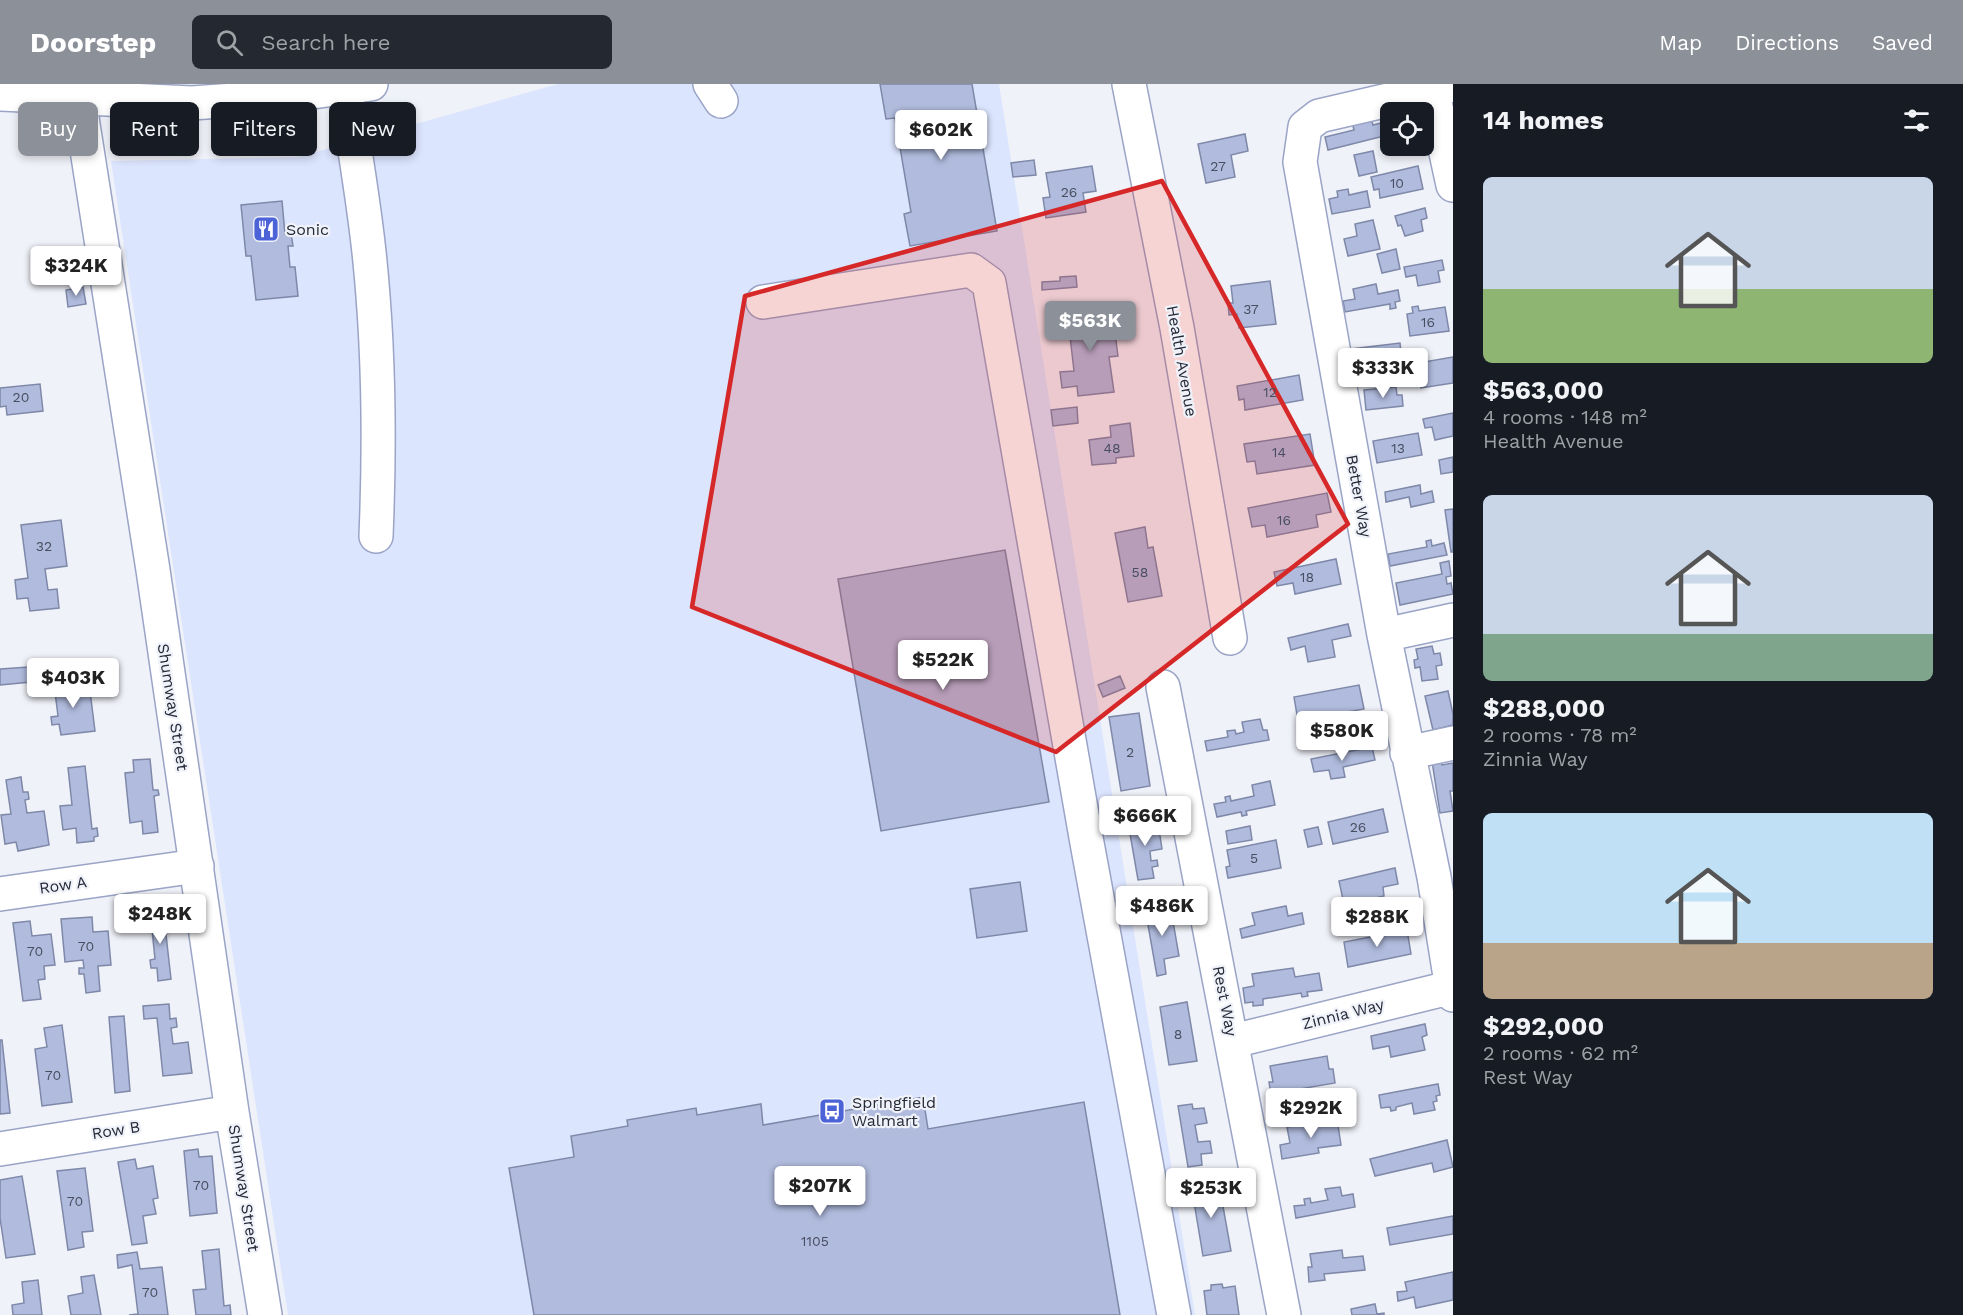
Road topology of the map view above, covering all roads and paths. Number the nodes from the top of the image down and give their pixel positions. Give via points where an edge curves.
1 (710, 84) edge
2 (721, 84) edge
3 (1129, 84) edge
4 (358, 86) edge
5 (1439, 86) edge
6 (73, 92) edge
7 (0, 94) edge
8 (1453, 185) edge
9 (763, 302) dead end
10 (376, 536) dead end
11 (1453, 620) edge
12 (1384, 635) junction
13 (1230, 638) dead end
14 (1163, 687) dead end
15 (1453, 743) edge
16 (1407, 753) junction
17 (197, 866) junction
18 (1444, 875) edge
19 (0, 894) edge
20 (1452, 990) edge
21 (1233, 1041) junction
22 (232, 1112) junction
23 (0, 1149) edge
24 (265, 1315) edge
25 (1174, 1315) edge
26 (1284, 1315) edge

1 - 2 street via 721,101
3 - 13 street, Health Avenue via 1177,328
4 - 6 street via 276,98 192,104
4 - 10 street via 362,198 379,413
5 - 8 street
5 - 12 street, Better Way via 1319,116 1305,127 1300,162
6 - 7 street
6 - 17 street, Shumway Street via 151,558
9 - 25 street via 971,270 989,283
11 - 12 street
12 - 16 street, Better Way
14 - 21 street, Rest Way
15 - 16 street
16 - 18 street, Better Way
17 - 19 street, Row A
17 - 22 street, Shumway Street
18 - 20 street, Better Way
20 - 21 street, Zinnia Way
21 - 26 street, Rest Way
22 - 23 street, Row B
22 - 24 street, Shumway Street

